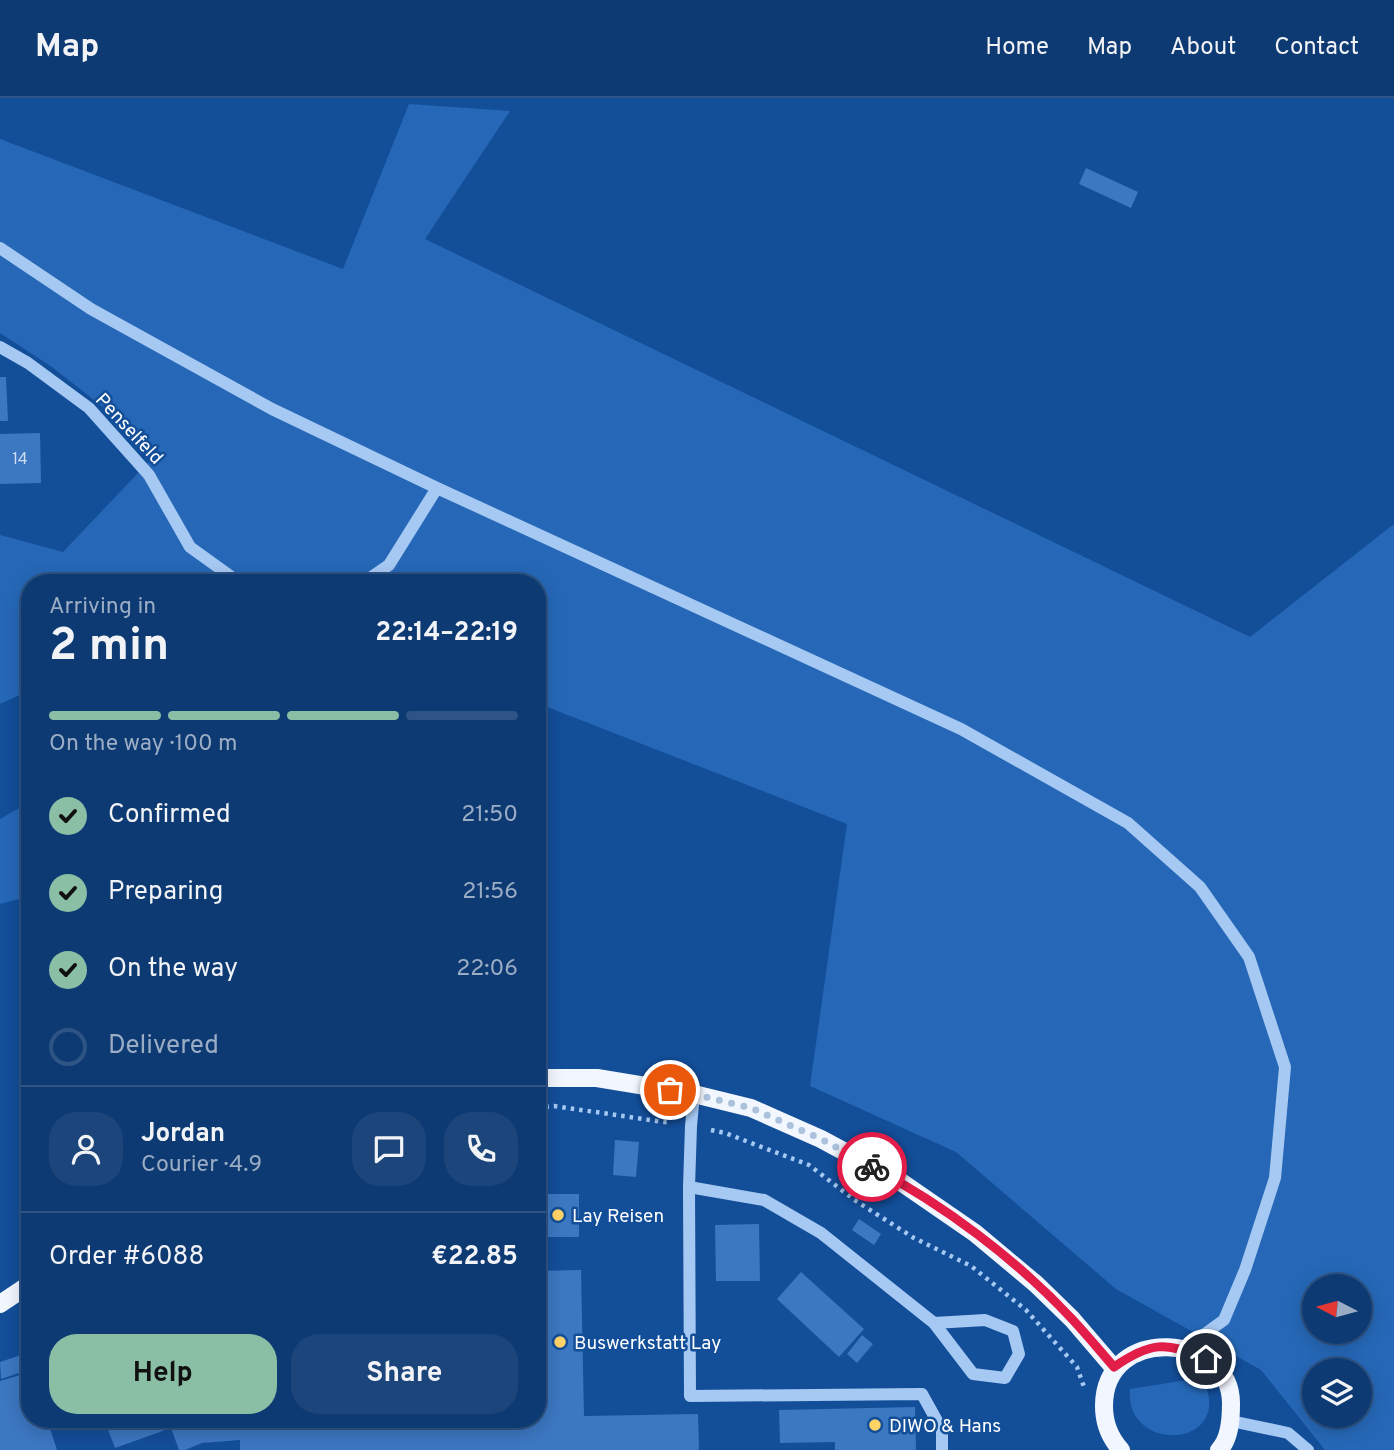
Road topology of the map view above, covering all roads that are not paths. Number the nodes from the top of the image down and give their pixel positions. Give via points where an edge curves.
1 (0, 248) edge
2 (0, 347) edge
3 (436, 488) junction
4 (228, 574) edge
5 (376, 574) edge
6 (546, 1078) edge
7 (694, 1094) junction
8 (689, 1186) junction
9 (21, 1290) edge
10 (0, 1304) edge
11 (934, 1322) junction
12 (1184, 1349) junction
13 (1114, 1367) junction
14 (1231, 1421) junction
15 (942, 1450) edge
16 (1121, 1450) edge
17 (1219, 1450) edge
18 (1307, 1450) edge

1 - 3 street via 91,309 224,383
2 - 4 street, Penselfeld via 89,408 149,475 190,547
3 - 5 street via 389,565
3 - 12 street via 961,729 1128,823 1199,887 1249,957 1285,1067 1275,1178 1245,1270 1224,1320
6 - 7 main road via 597,1078
7 - 8 street
7 - 13 main road via 751,1108 901,1182 975,1233 1036,1284
8 - 11 street via 764,1200 821,1233
8 - 15 street via 690,1396 922,1394 942,1430
9 - 10 main road
11 - 11 street via 973,1374 1004,1378 1019,1354 1013,1331 985,1320
12 - 13 main road via 1158,1346
12 - 14 main road via 1223,1373 1231,1395
13 - 16 main road via 1104,1392 1104,1418
14 - 17 main road
14 - 18 street via 1288,1433

